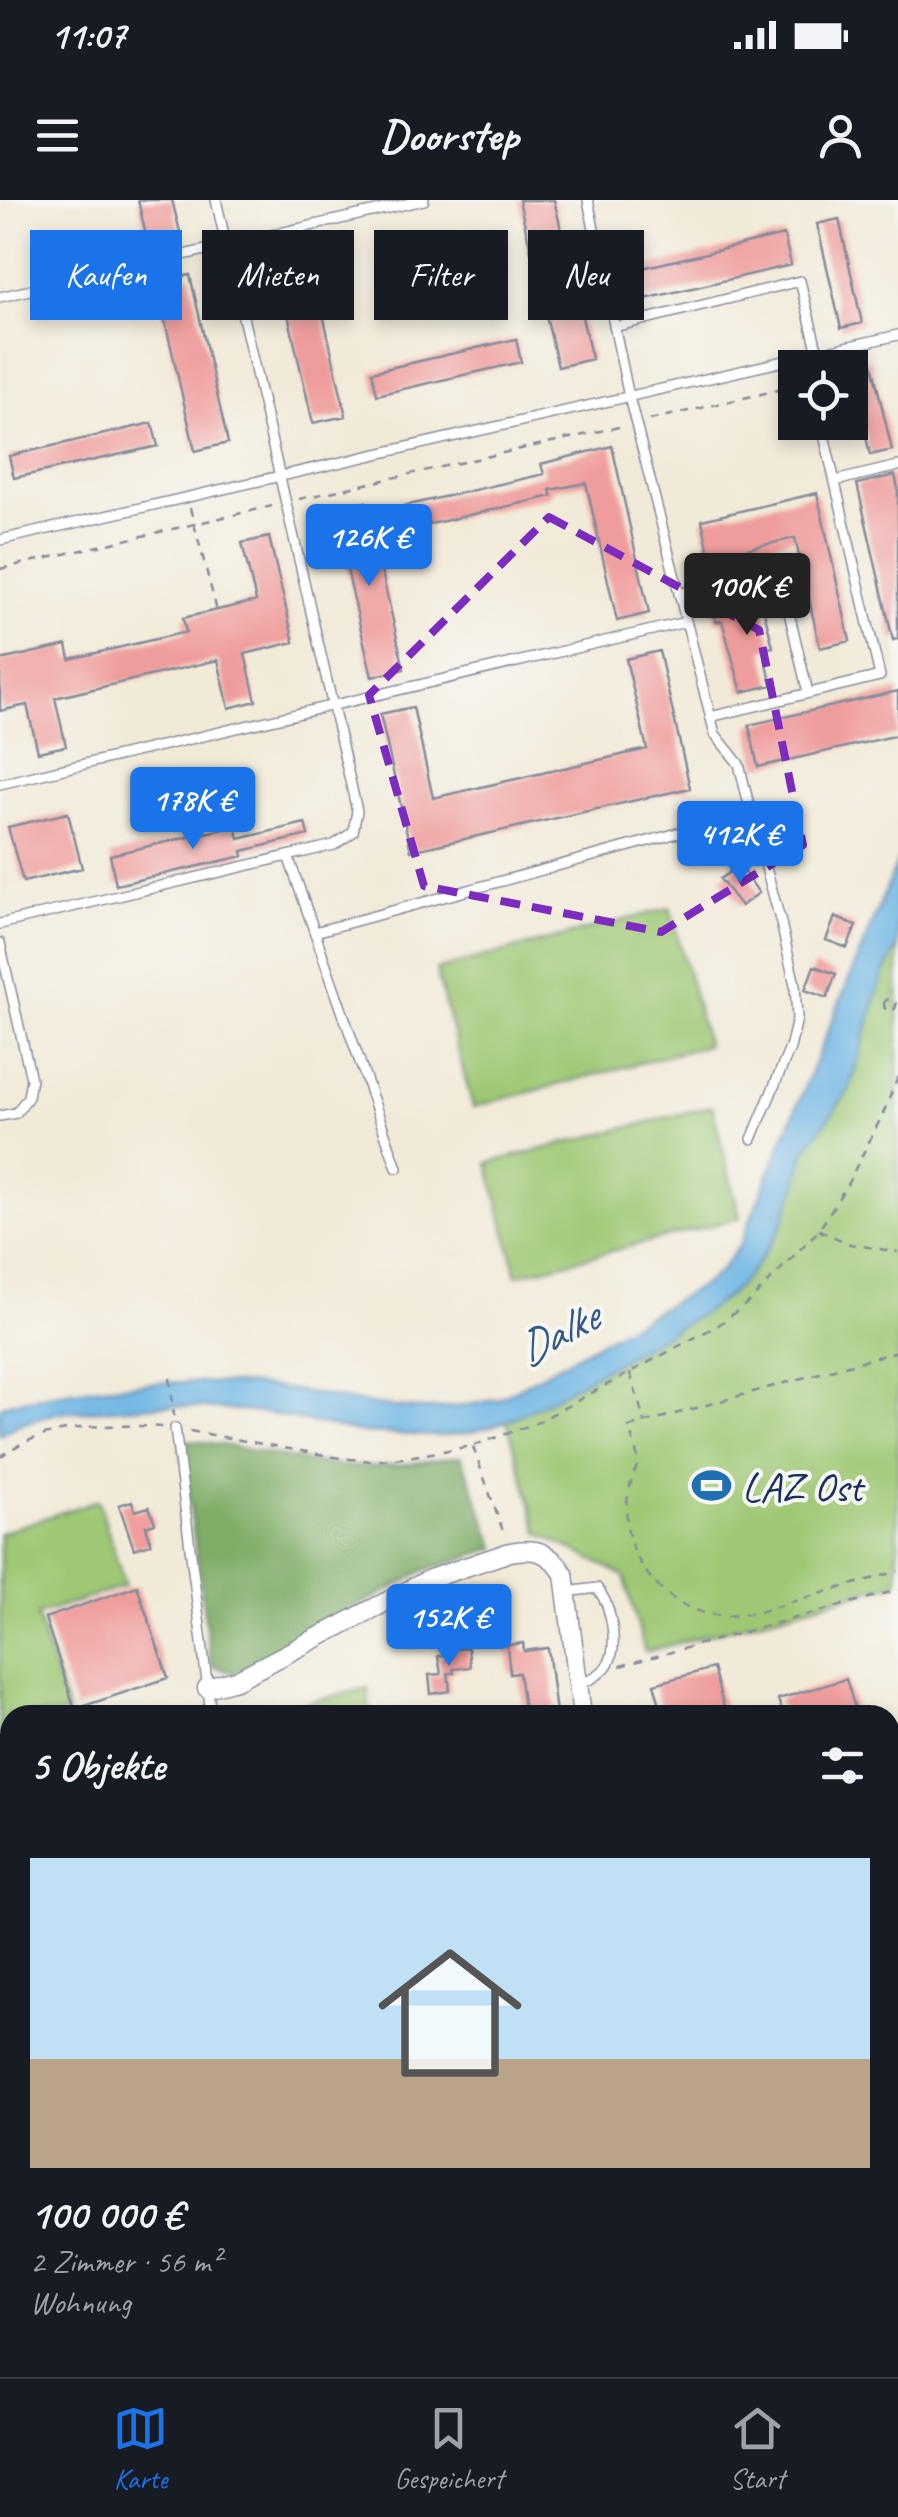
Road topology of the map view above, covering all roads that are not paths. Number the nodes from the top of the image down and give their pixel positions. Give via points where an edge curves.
1 (216, 200) edge
2 (424, 200) edge
3 (588, 200) edge
4 (224, 230) edge
5 (293, 230) edge
6 (202, 251) edge
7 (0, 297) edge
8 (245, 320) edge
9 (614, 327) junction
10 (898, 335) edge
11 (817, 350) edge
12 (835, 350) edge
13 (778, 362) edge
14 (629, 396) junction
15 (826, 440) edge
16 (898, 466) edge
17 (281, 476) junction
18 (835, 481) junction
19 (0, 540) edge
20 (679, 594) junction
21 (686, 622) junction
22 (808, 694) junction
23 (334, 706) junction
24 (710, 717) junction
25 (0, 784) edge
26 (750, 813) junction
27 (288, 856) junction
28 (0, 924) edge
29 (315, 932) junction
30 (0, 944) edge
31 (0, 1116) edge
32 (752, 1139) dead end
33 (397, 1168) dead end
34 (174, 1423) road end
35 (566, 1592) junction
36 (578, 1685) junction
37 (207, 1688) junction
38 (210, 1705) edge
39 (581, 1705) edge

1 - 4 lane
2 - 5 lane
3 - 9 lane
6 - 7 lane
8 - 17 lane
9 - 11 lane via 800,281
9 - 14 lane
10 - 12 lane
13 - 14 lane
14 - 17 lane
14 - 20 lane
15 - 18 lane
16 - 18 lane
17 - 19 lane
17 - 23 lane
18 - 22 lane via 880,676
20 - 21 lane
20 - 22 lane via 779,570
21 - 23 lane
21 - 24 lane
22 - 24 lane
23 - 25 lane
23 - 27 lane via 356,811 353,832 334,845
24 - 26 lane via 738,764
26 - 29 lane
26 - 32 lane via 798,1018
27 - 28 lane
27 - 29 lane
29 - 33 lane
30 - 31 lane via 31,1079 16,1113
34 - 37 lane
35 - 36 street
35 - 36 lane via 597,1588 608,1602 614,1642 610,1662
35 - 37 street via 555,1560 524,1549 510,1552 430,1579 236,1680
36 - 39 street
37 - 38 lane

